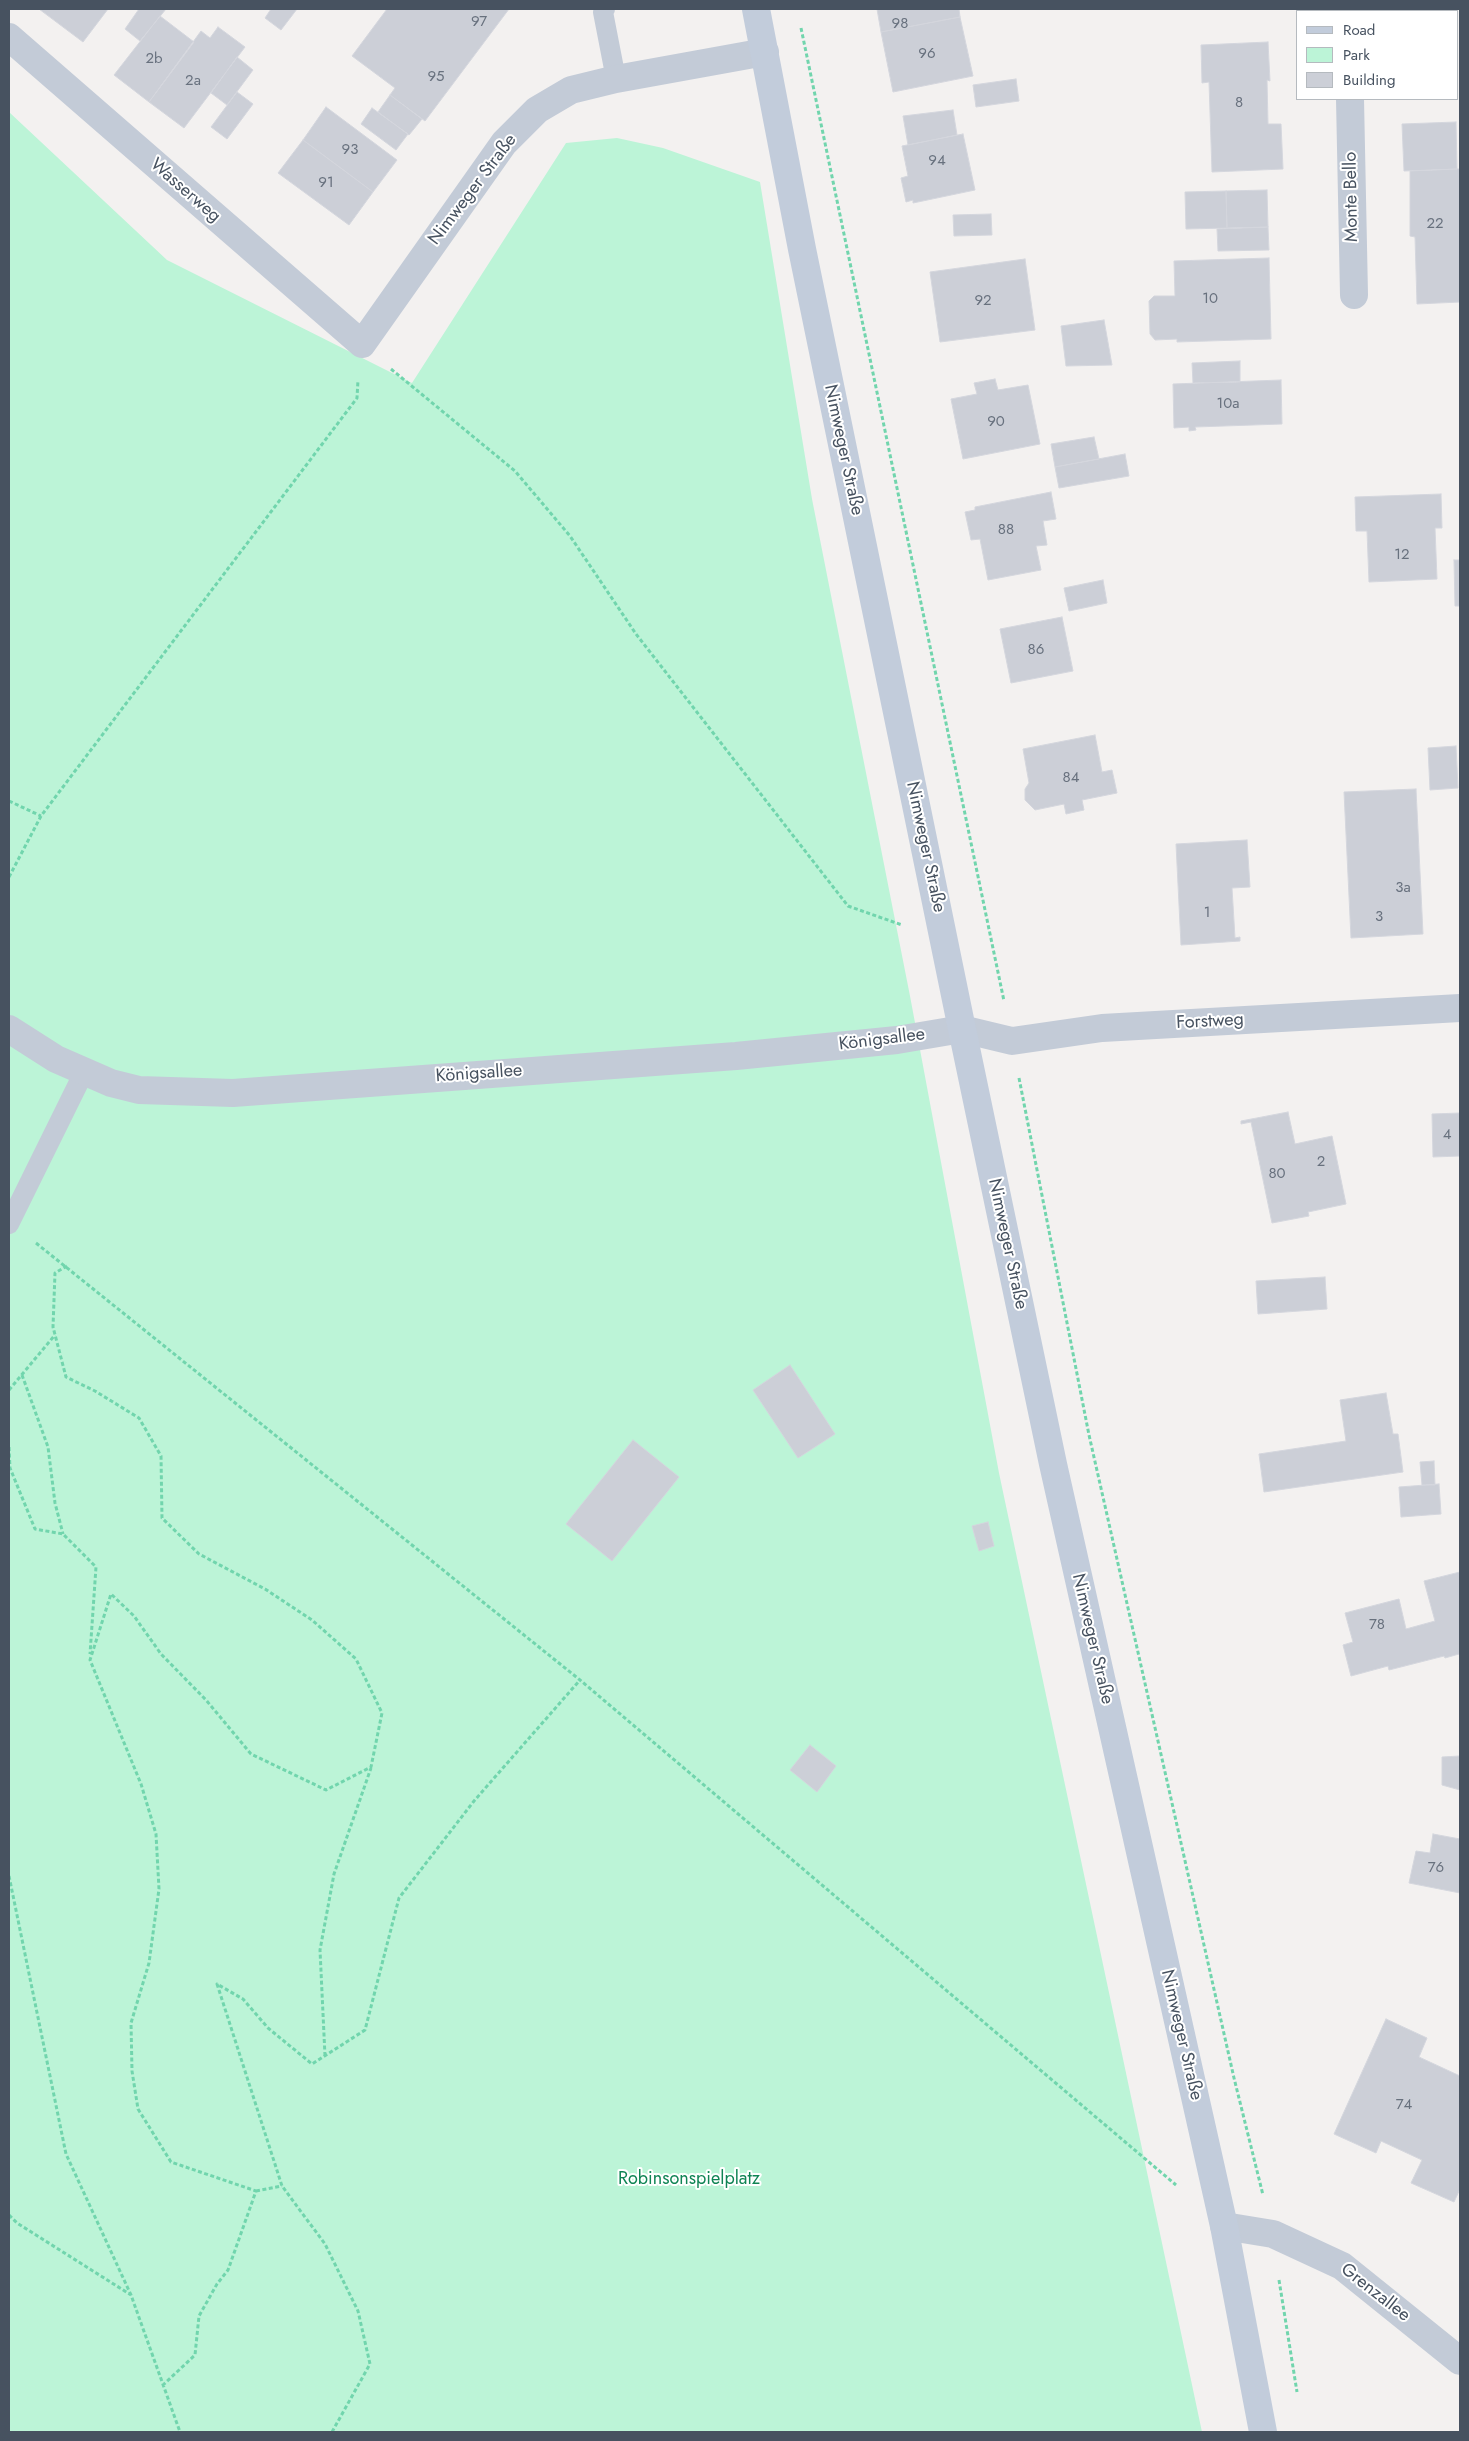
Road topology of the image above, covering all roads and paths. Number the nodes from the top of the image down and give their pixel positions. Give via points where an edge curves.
1 (605, 9) edge
2 (756, 9) edge
3 (801, 27) dead end
4 (9, 37) edge
5 (765, 52) junction
6 (616, 79) junction
7 (1350, 100) edge
8 (1354, 295) dead end
9 (362, 344) junction
10 (9, 801) edge
11 (41, 816) junction
12 (9, 877) edge
13 (944, 940) junction
14 (1460, 1008) edge
15 (9, 1029) edge
16 (962, 1029) junction
17 (1012, 1041) junction
18 (84, 1072) junction
19 (9, 1224) edge
20 (67, 1266) junction
21 (55, 1335) junction
22 (22, 1376) junction
23 (9, 1390) edge
24 (9, 1447) edge
25 (63, 1534) junction
26 (90, 1660) junction
27 (580, 1680) junction
28 (371, 1767) junction
29 (9, 1876) edge
30 (326, 2056) junction
31 (1234, 2078) dead end
32 (282, 2186) junction
33 (1178, 2187) dead end
34 (256, 2191) junction
35 (9, 2215) edge
36 (1224, 2226) junction
37 (131, 2295) junction
38 (1460, 2361) edge
39 (163, 2385) junction
40 (180, 2432) edge
41 (332, 2432) edge
42 (1263, 2432) edge

1 - 6 lane
2 - 5 main road, Nimweger Straße
3 - 17 path
4 - 9 street, Wasserweg
5 - 6 street, Nimweger Straße
5 - 13 main road, Nimweger Straße via 802,249
6 - 9 street, Nimweger Straße via 571,90 537,110 504,143
7 - 8 street, Monte Bello
9 - 11 path via 357,398
9 - 13 path via 515,471 570,536 636,634 848,906
10 - 11 path
11 - 12 path
13 - 16 main road, Nimweger Straße
14 - 17 street, Forstweg via 1102,1028
15 - 18 street, Königsallee via 56,1059
16 - 17 street, Forstweg
16 - 18 street, Königsallee via 897,1040 736,1056 233,1093 139,1090
16 - 36 main road, Nimweger Straße via 1055,1474
17 - 31 path via 1089,1435
18 - 19 lane
19 - 20 path
20 - 21 path via 55,1273
20 - 27 path
21 - 22 path
21 - 28 path via 66,1376 139,1418 161,1456 162,1518 199,1554 265,1589 312,1620 356,1658 382,1713
22 - 23 path
22 - 25 path via 48,1447 55,1503
24 - 25 path via 10,1468 35,1529
25 - 26 path via 96,1567
26 - 28 path via 111,1594 134,1616 161,1654 206,1700 251,1754 326,1790
26 - 34 path via 141,1784 156,1834 159,1890 149,1963 131,2023 132,2071 138,2109 171,2162
27 - 30 path via 474,1801 398,1898 365,2030
27 - 33 path
28 - 30 path via 334,1874 320,1950
29 - 37 path via 66,2154
30 - 32 path via 312,2064 268,2028 244,1999 216,1984
32 - 34 path
32 - 41 path via 325,2244 358,2311 370,2364
34 - 39 path via 228,2270 199,2316 195,2355
35 - 37 path
36 - 38 street, Grenzallee via 1273,2234 1342,2266
36 - 42 main road, Nimweger Straße
37 - 39 path
39 - 40 path

